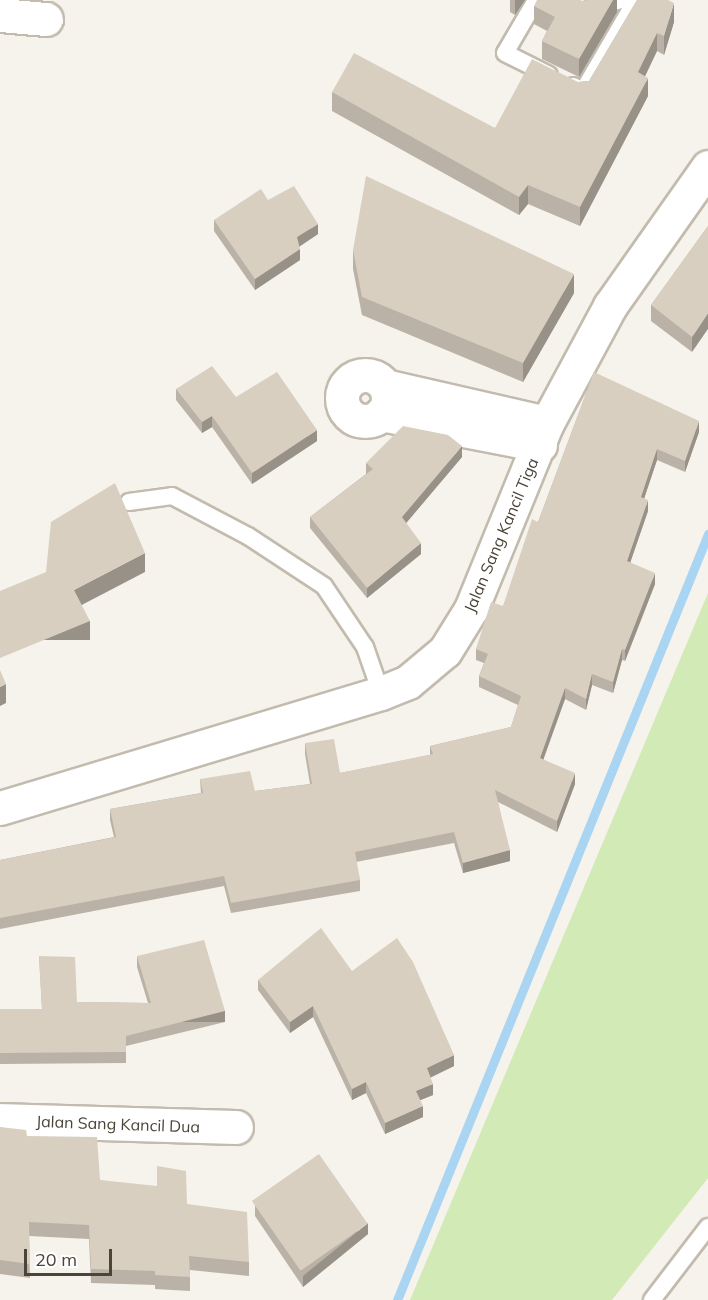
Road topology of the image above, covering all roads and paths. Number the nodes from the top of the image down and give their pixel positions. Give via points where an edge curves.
1 (536, 0) edge
2 (562, 0) edge
3 (620, 0) edge
4 (636, 0) edge
5 (0, 15) edge
6 (46, 19) dead end
7 (708, 167) edge
8 (383, 400) dead end
9 (543, 434) junction
10 (129, 502) dead end
11 (381, 693) junction
12 (0, 808) edge
13 (0, 1120) edge
14 (236, 1127) dead end
15 (708, 1227) edge
16 (659, 1296) edge

1 - 4 lane via 505,53 583,91
2 - 3 lane via 586,10
5 - 6 street
7 - 9 street, Jalan Sang Kancil Tiga via 610,306
8 - 9 street
9 - 11 street, Jalan Sang Kancil Tiga via 471,609 445,651 408,682
10 - 11 lane via 172,496 248,536 324,586 365,647
11 - 12 street, Jalan Sang Kancil Tiga
13 - 14 street, Jalan Sang Kancil Dua
15 - 16 lane

